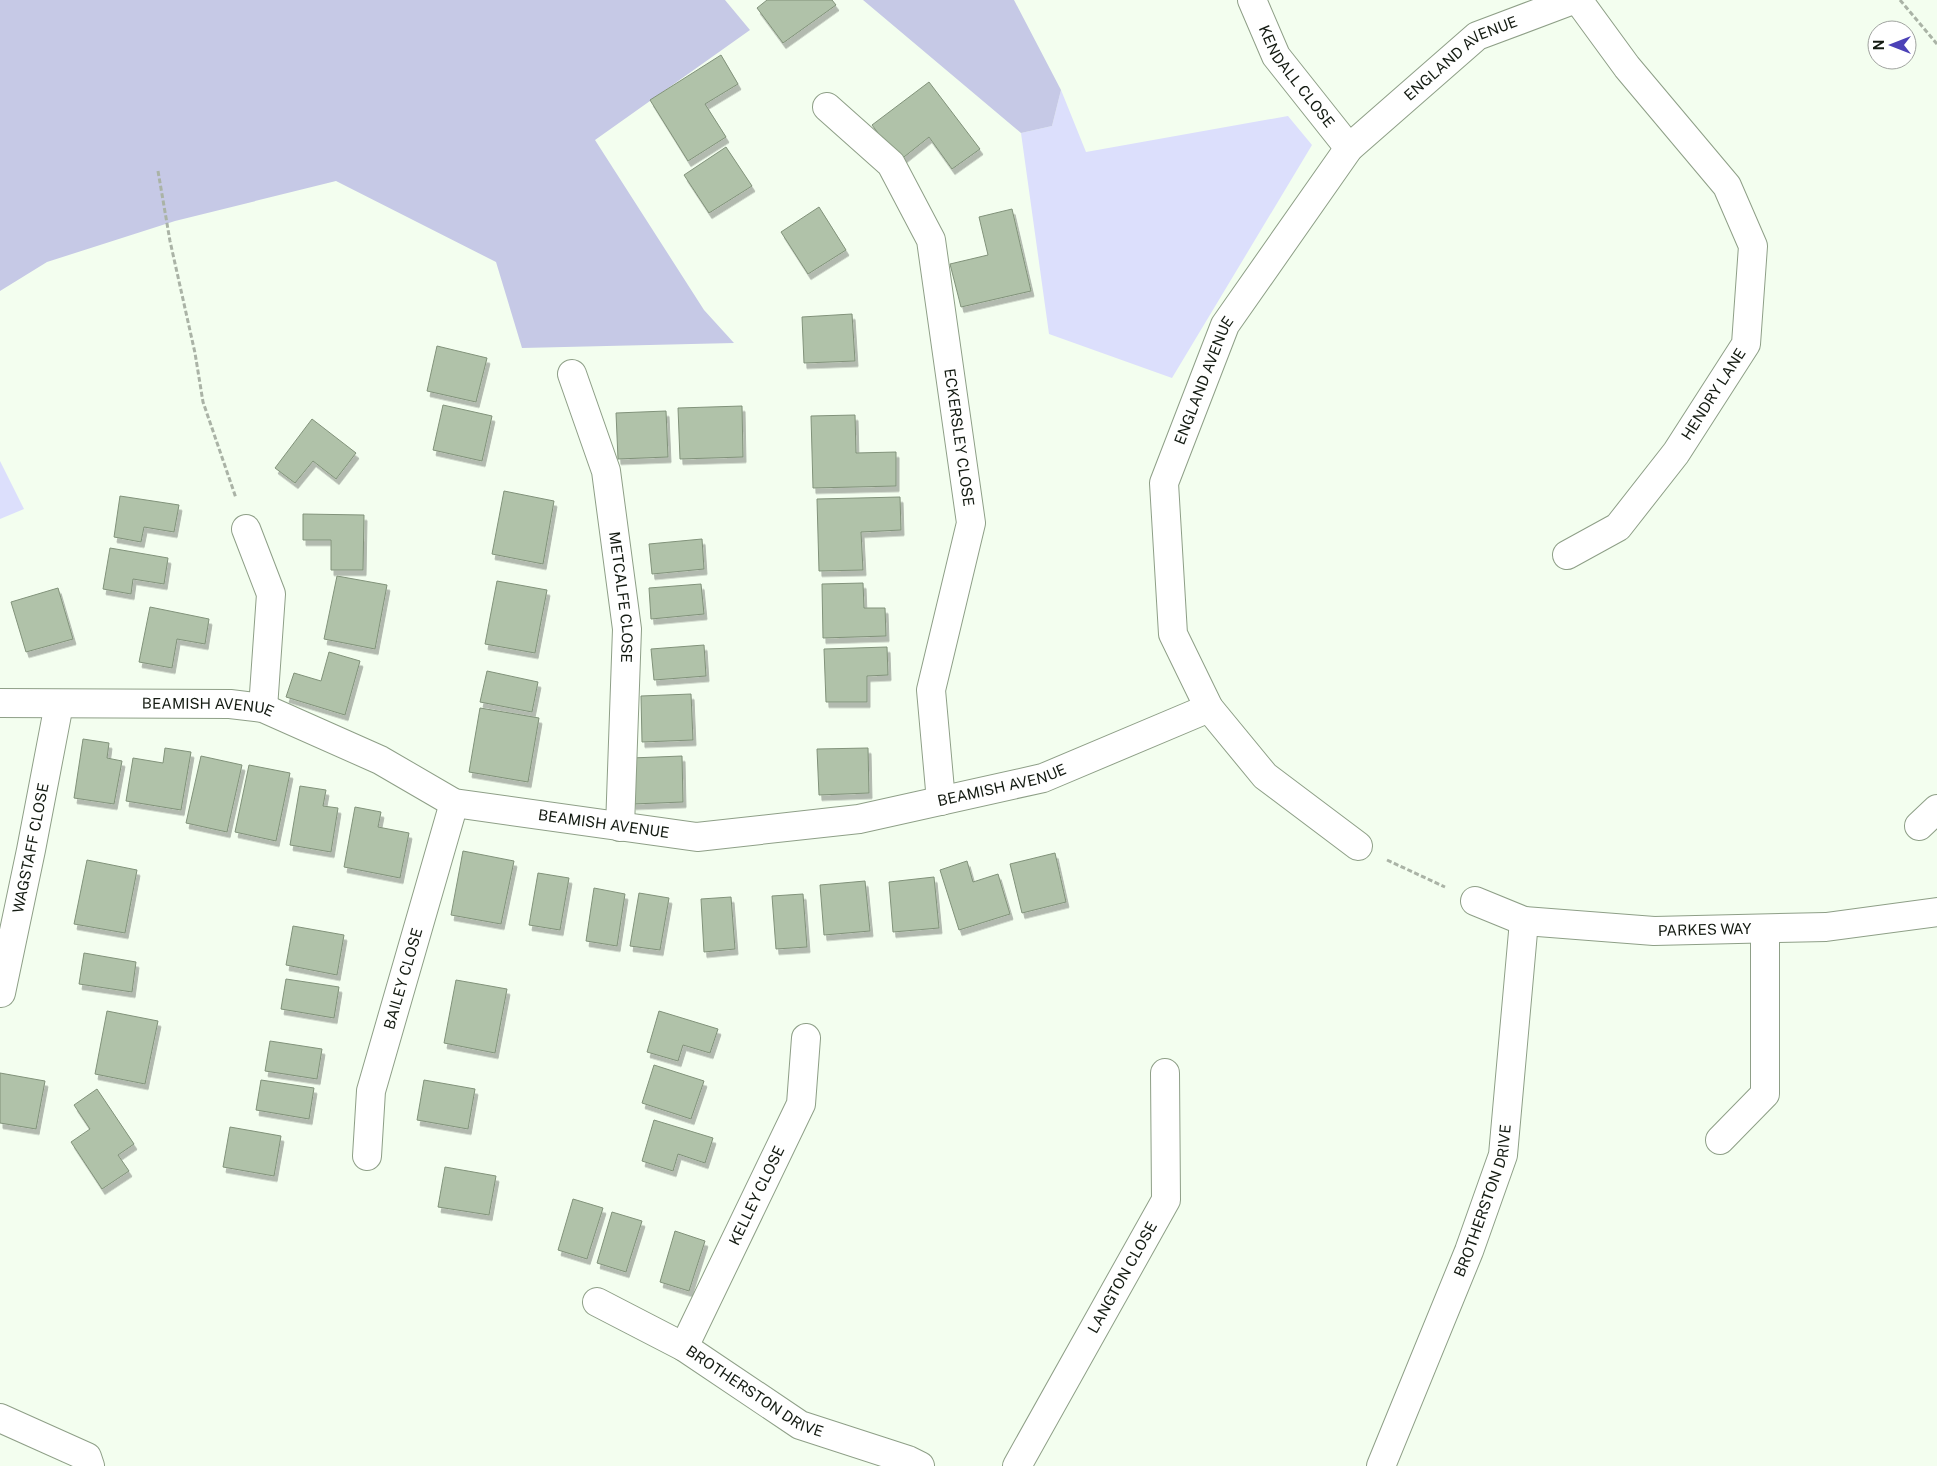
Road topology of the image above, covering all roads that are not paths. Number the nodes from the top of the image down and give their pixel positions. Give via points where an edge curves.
1 (1252, 0) edge
2 (1573, 0) edge
3 (1578, 0) edge
4 (827, 108) dead end
5 (1349, 148) junction
6 (572, 374) dead end
7 (246, 529) road end
8 (1567, 555) dead end
9 (0, 703) edge
10 (59, 704) junction
11 (263, 708) junction
12 (1209, 708) junction
13 (941, 802) junction
14 (454, 803) junction
15 (620, 827) junction
16 (1358, 846) road end
17 (1475, 901) road end
18 (1937, 912) edge
19 (1524, 921) junction
20 (1765, 929) junction
21 (1, 993) edge
22 (806, 1038) dead end
23 (1165, 1073) dead end
24 (1720, 1140) dead end
25 (367, 1156) dead end
26 (597, 1302) dead end
27 (684, 1347) junction
28 (0, 1418) edge
29 (90, 1466) edge
30 (920, 1466) edge
31 (1017, 1466) edge
32 (1381, 1466) edge

1 - 5 street, KENDALL CLOSE via 1276,56
2 - 5 street, ENGLAND AVENUE via 1477,36
3 - 8 street, HENDRY LANE via 1627,67 1728,186 1753,246 1746,344 1676,453 1618,527
4 - 13 street, ECKERSLEY CLOSE via 891,164 931,240 971,523 931,690
5 - 12 street, ENGLAND AVENUE via 1225,325 1164,483 1173,634
6 - 15 street, METCALFE CLOSE via 606,471 627,629
7 - 11 street via 271,594
9 - 10 street, BEAMISH AVENUE
10 - 11 street, BEAMISH AVENUE via 230,704
10 - 21 street, WAGSTAFF CLOSE
11 - 14 street, BEAMISH AVENUE via 380,760
12 - 13 street, BEAMISH AVENUE via 1043,778
12 - 16 street, ENGLAND AVENUE via 1265,776
13 - 15 street, BEAMISH AVENUE via 859,819 697,837
14 - 15 street, BEAMISH AVENUE
14 - 25 street, BAILEY CLOSE via 371,1091
17 - 19 street, PARKES WAY
18 - 20 street, PARKES WAY via 1826,927
19 - 20 street, PARKES WAY via 1654,931
19 - 32 street, BROTHERSTON DRIVE via 1503,1155 1469,1251
20 - 24 street via 1765,1094
22 - 27 street, KELLEY CLOSE via 801,1104
23 - 31 street, LANGTON CLOSE via 1166,1200
26 - 27 street, BROTHERSTON DRIVE
27 - 30 street, BROTHERSTON DRIVE via 800,1426
28 - 29 street via 87,1457

